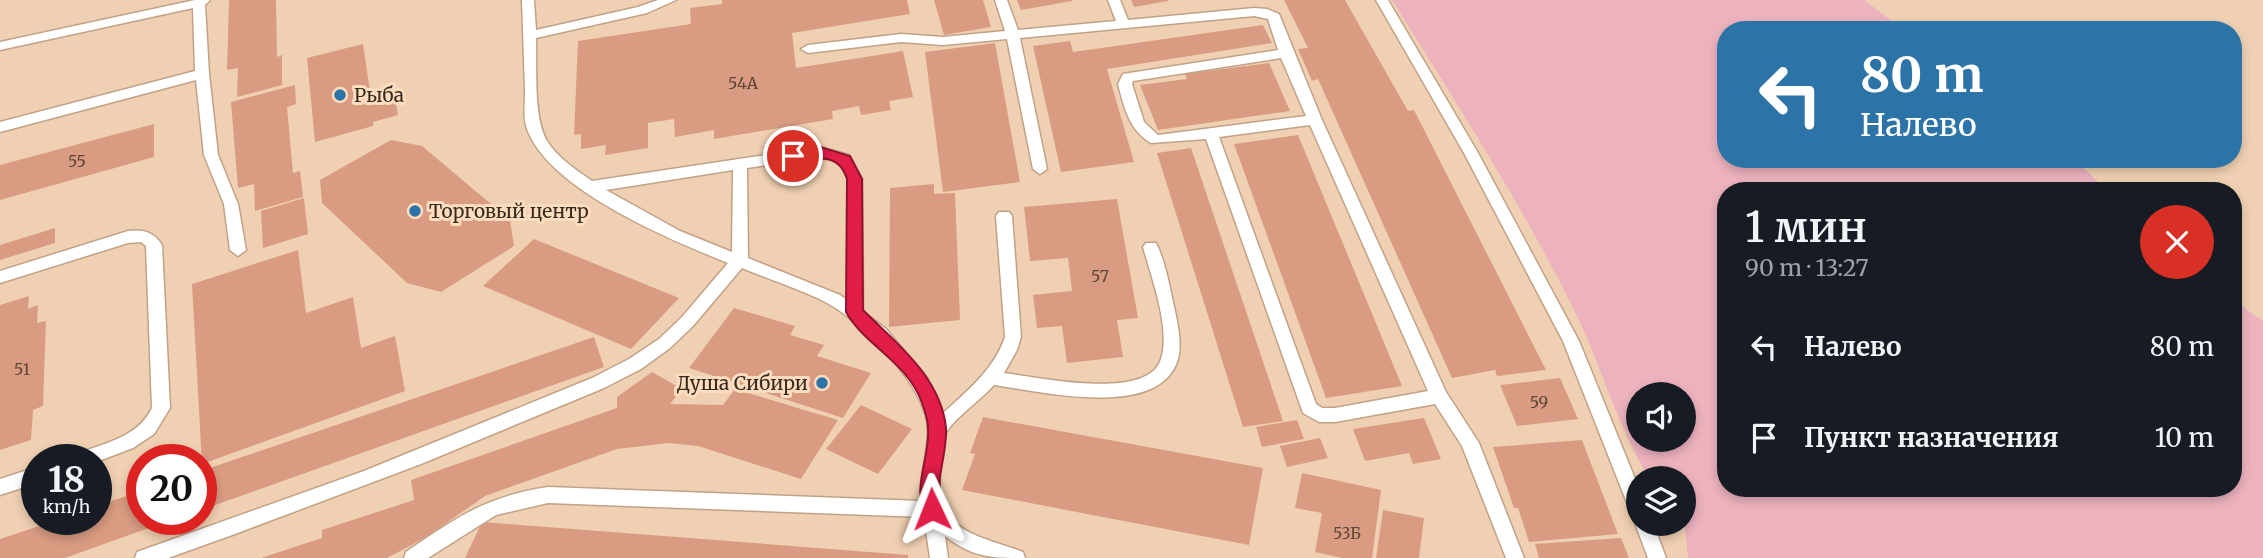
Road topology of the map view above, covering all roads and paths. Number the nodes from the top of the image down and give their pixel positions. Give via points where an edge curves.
1 (528, 0) edge
2 (670, 0) edge
3 (1000, 0) edge
4 (1114, 0) edge
5 (1382, 0) edge
6 (202, 1) edge
7 (1243, 6) edge
8 (1124, 26) junction
9 (1013, 35) junction
10 (529, 36) junction
11 (0, 46) edge
12 (808, 48) dead end
13 (1286, 53) junction
14 (202, 74) junction
15 (1315, 120) junction
16 (0, 127) edge
17 (1211, 134) junction
18 (740, 164) junction
19 (1040, 169) dead end
20 (589, 187) junction
21 (1004, 216) dead end
22 (1150, 247) dead end
23 (238, 250) dead end
24 (740, 260) junction
25 (0, 277) edge
26 (855, 312) junction
27 (989, 378) junction
28 (1439, 396) junction
29 (937, 429) junction
30 (112, 447) edge
31 (1626, 479) edge
32 (21, 480) edge
33 (0, 487) edge
34 (932, 509) junction
35 (1649, 536) edge
36 (144, 558) edge
37 (413, 558) edge
38 (939, 558) edge
39 (1016, 558) edge
40 (1515, 558) edge
41 (1657, 558) edge

1 - 10 lane
2 - 10 lane
3 - 9 lane
4 - 8 lane
5 - 31 lane via 1471,153 1571,341
6 - 11 lane
6 - 14 lane
7 - 8 lane
7 - 13 lane via 1275,17
8 - 9 lane
9 - 12 lane via 943,41 901,38
9 - 19 lane
10 - 20 lane via 536,136 559,164
13 - 15 lane
13 - 17 lane via 1128,77 1125,84 1145,135 1156,140
14 - 16 lane
14 - 23 lane via 211,155 231,204
15 - 17 lane
15 - 28 lane
17 - 28 lane via 1309,408 1319,415 1335,415
18 - 20 lane
18 - 24 lane
18 - 26 lane via 820,152 844,159 851,168 855,179
20 - 24 lane via 675,235
21 - 27 lane via 1013,338 1006,358
22 - 27 lane via 1171,335 1170,359 1160,376 1135,388 1101,390
24 - 26 lane via 816,290
24 - 36 lane via 674,335 629,367 454,444
25 - 30 lane via 128,237 142,235 154,245 162,408 156,422 141,436
26 - 29 lane via 922,383
27 - 29 lane
28 - 40 lane via 1470,443
29 - 34 lane via 929,485
32 - 33 lane
34 - 37 lane via 548,495 518,498 476,514
34 - 38 lane
34 - 39 lane via 954,535
35 - 41 lane

